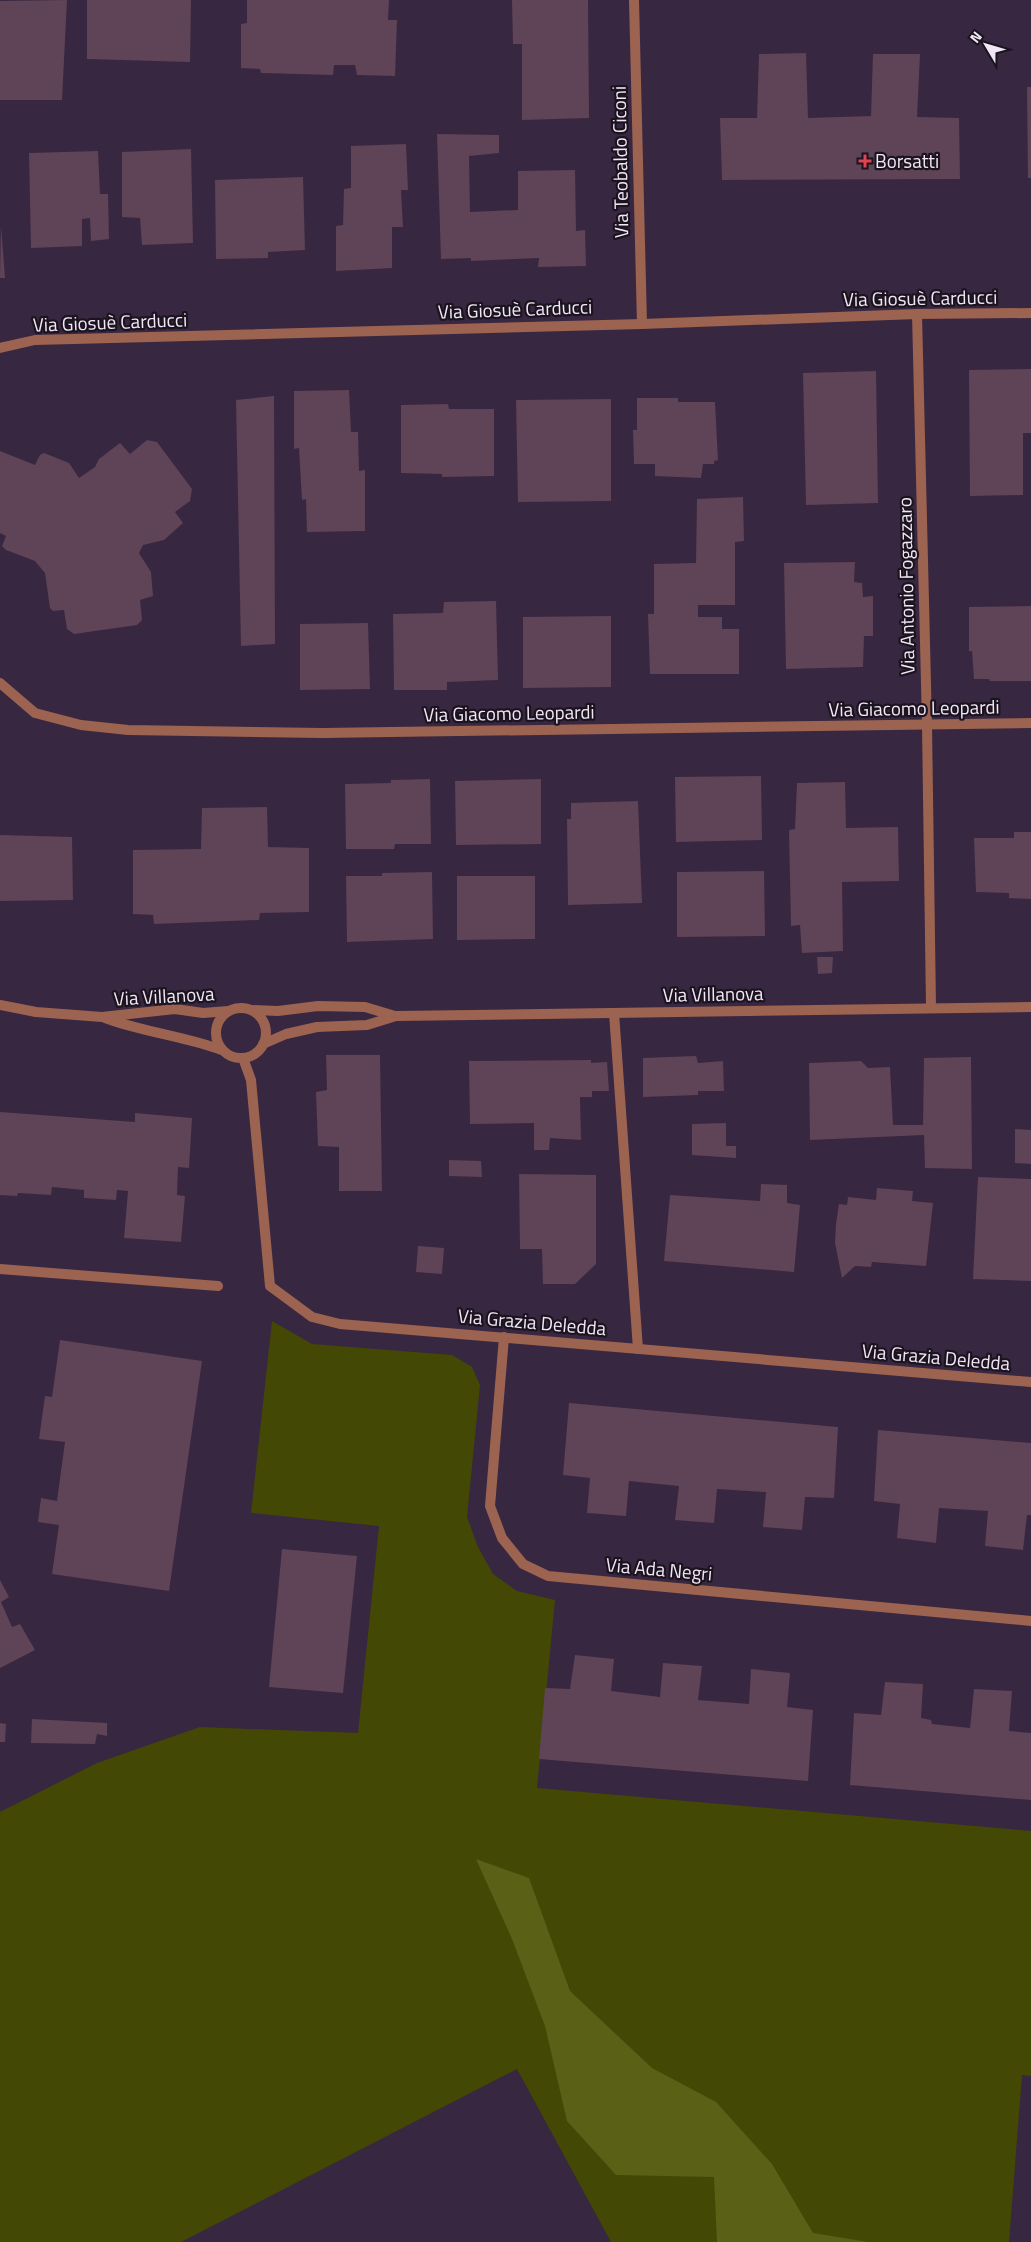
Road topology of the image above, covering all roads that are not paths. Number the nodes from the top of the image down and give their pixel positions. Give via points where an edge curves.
1 (634, 0) edge
2 (1031, 313) edge
3 (917, 314) junction
4 (642, 324) junction
5 (0, 348) edge
6 (0, 683) edge
7 (1031, 723) edge
8 (927, 725) junction
9 (0, 1004) edge
10 (931, 1007) junction
11 (1031, 1007) edge
12 (228, 1010) junction
13 (251, 1010) junction
14 (614, 1014) junction
15 (396, 1016) junction
16 (102, 1017) junction
17 (263, 1044) junction
18 (222, 1050) junction
19 (243, 1058) junction
20 (0, 1269) edge
21 (218, 1286) dead end
22 (504, 1337) junction
23 (638, 1349) junction
24 (1031, 1382) edge
25 (1031, 1621) edge

1 - 4 street, Via Teobaldo Ciconi
2 - 3 street, Via Giosuè Carducci
3 - 4 street, Via Giosuè Carducci
3 - 8 street, Via Antonio Fogazzaro
4 - 5 street, Via Giosuè Carducci via 35,340
6 - 8 street, Via Giacomo Leopardi via 35,713 81,725 128,730 323,733
7 - 8 street, Via Giacomo Leopardi
8 - 10 street, Via Antonio Fogazzaro
9 - 16 street, Via Villanova via 36,1012
10 - 11 street, Via Villanova
10 - 14 street, Via Villanova
12 - 13 street via 240,1007
12 - 16 street, Via Villanova via 203,1013 175,1010
12 - 18 street via 216,1028 216,1040
13 - 15 street, Via Villanova via 278,1012 318,1006 365,1007
13 - 17 street via 265,1024
14 - 15 street, Via Villanova
14 - 23 street
15 - 17 street, Via Villanova via 367,1025 317,1027 286,1034
16 - 18 street, Via Villanova via 136,1029 197,1041
17 - 19 street via 254,1054
18 - 19 street
19 - 22 street, Via Grazia Deledda via 251,1080 270,1286 312,1316 340,1324
20 - 21 street
22 - 23 street, Via Grazia Deledda
22 - 25 street, Via Ada Negri via 490,1506 502,1538 523,1564 548,1576
23 - 24 street, Via Grazia Deledda

